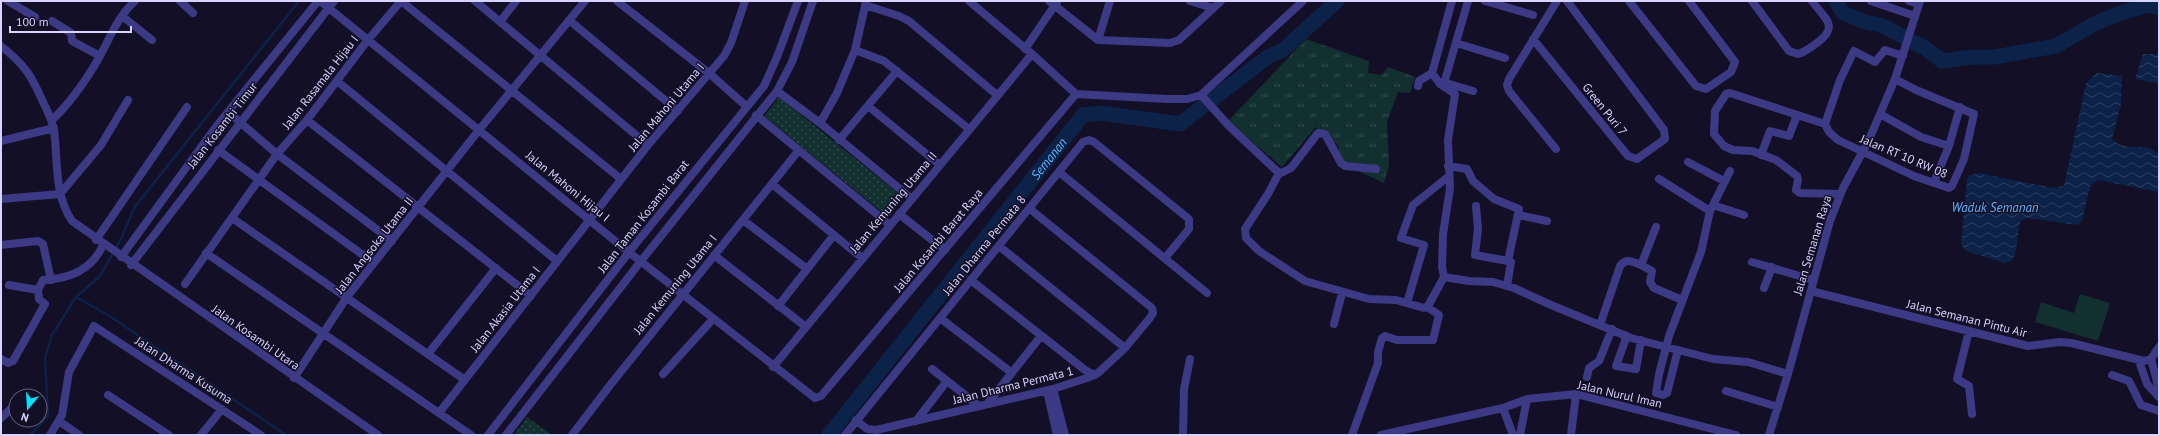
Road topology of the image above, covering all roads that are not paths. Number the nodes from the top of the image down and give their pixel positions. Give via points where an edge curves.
1 (8, 1) edge
2 (135, 1) edge
3 (180, 1) edge
4 (319, 1) edge
5 (334, 1) edge
6 (401, 1) edge
7 (476, 1) edge
8 (516, 1) edge
9 (585, 1) edge
10 (617, 1) edge
11 (745, 1) edge
12 (798, 1) edge
13 (813, 1) edge
14 (969, 1) edge
15 (1110, 1) edge
16 (1190, 1) edge
17 (1221, 1) edge
18 (1303, 1) edge
19 (1452, 1) edge
20 (1468, 1) edge
21 (1485, 1) edge
22 (1557, 1) edge
23 (1567, 1) edge
24 (1629, 1) edge
25 (1689, 1) edge
26 (1752, 1) edge
27 (1812, 1) edge
28 (1871, 1) edge
29 (1909, 1) edge
30 (866, 3) edge
31 (1054, 3) edge
32 (1880, 3) edge
33 (1920, 3) edge
34 (328, 8) junction
35 (1213, 8) junction
36 (193, 13) dead end
37 (1533, 15) dead end
38 (122, 16) junction
39 (1916, 16) junction
40 (35, 17) dead end
41 (569, 20) junction
42 (52, 21) dead end
43 (500, 22) junction
44 (1533, 39) junction
45 (152, 40) dead end
46 (1098, 40) junction
47 (367, 41) junction
48 (1456, 43) junction
49 (1, 46) edge
50 (855, 50) junction
51 (1028, 51) junction
52 (100, 56) junction
53 (540, 56) junction
54 (1903, 56) junction
55 (1505, 58) dead end
56 (896, 70) junction
57 (1432, 72) junction
58 (710, 74) junction
59 (1895, 79) junction
60 (337, 81) junction
61 (1418, 86) dead end
62 (512, 89) junction
63 (777, 91) junction
64 (1473, 91) dead end
65 (1076, 94) junction
66 (997, 95) junction
67 (1202, 96) junction
68 (128, 100) dead end
69 (746, 106) junction
70 (868, 106) junction
71 (186, 107) dead end
72 (1960, 107) junction
73 (678, 111) junction
74 (228, 112) junction
75 (1880, 114) junction
76 (756, 115) junction
77 (1797, 115) junction
78 (307, 120) junction
79 (240, 122) junction
80 (820, 123) junction
81 (53, 124) junction
82 (1825, 124) junction
83 (969, 129) junction
84 (479, 130) junction
85 (839, 140) junction
86 (1, 142) edge
87 (648, 145) junction
88 (1949, 146) junction
89 (1556, 149) dead end
90 (218, 150) junction
91 (799, 150) junction
92 (1862, 152) junction
93 (277, 154) junction
94 (1761, 155) junction
95 (1688, 162) dead end
96 (940, 165) junction
97 (1448, 166) junction
98 (1376, 169) dead end
99 (447, 171) junction
100 (1730, 171) dead end
101 (1059, 172) junction
102 (1279, 174) junction
103 (1449, 176) junction
104 (258, 179) junction
105 (622, 179) junction
106 (1660, 179) dead end
107 (1724, 181) junction
108 (1934, 182) junction
109 (772, 184) junction
110 (60, 194) junction
111 (1840, 194) junction
112 (1, 199) edge
113 (912, 199) junction
114 (1476, 206) dead end
115 (419, 207) junction
116 (1711, 208) junction
117 (1030, 209) junction
118 (899, 214) junction
119 (1518, 215) junction
120 (1744, 215) dead end
121 (232, 218) junction
122 (589, 219) junction
123 (743, 220) junction
124 (1547, 221) dead end
125 (890, 225) junction
126 (1656, 227) dead end
127 (834, 235) junction
128 (96, 240) junction
129 (392, 241) junction
130 (1, 245) edge
131 (104, 246) junction
132 (999, 246) junction
133 (945, 250) junction
134 (630, 252) junction
135 (206, 254) junction
136 (714, 255) junction
137 (119, 256) junction
138 (862, 258) junction
139 (1165, 258) junction
140 (557, 261) junction
141 (640, 261) junction
142 (1508, 261) junction
143 (1752, 262) dead end
144 (374, 263) junction
145 (131, 264) junction
146 (1641, 265) junction
147 (1772, 267) junction
148 (496, 268) junction
149 (806, 269) junction
150 (1444, 277) junction
151 (51, 280) junction
152 (1814, 280) junction
153 (972, 281) junction
154 (185, 284) dead end
155 (9, 285) dead end
156 (1507, 286) junction
157 (1764, 288) dead end
158 (38, 290) junction
159 (1811, 291) junction
160 (1207, 293) dead end
161 (1342, 293) junction
162 (682, 294) junction
163 (531, 296) junction
164 (347, 298) junction
165 (1682, 300) junction
166 (1407, 303) junction
167 (778, 306) junction
168 (1427, 307) junction
169 (940, 318) junction
170 (713, 319) junction
171 (1334, 324) dead end
172 (1600, 325) junction
173 (806, 327) junction
174 (1612, 329) junction
175 (1969, 331) junction
176 (324, 333) junction
177 (1625, 335) junction
178 (1041, 336) junction
179 (1641, 340) junction
180 (1668, 346) junction
181 (2159, 347) edge
182 (1125, 348) junction
183 (1678, 350) junction
184 (428, 354) junction
185 (1, 359) edge
186 (1190, 359) dead end
187 (2151, 359) junction
188 (2139, 361) junction
189 (773, 367) junction
190 (932, 369) dead end
191 (1012, 373) junction
192 (663, 374) dead end
193 (1788, 374) junction
194 (1095, 375) junction
195 (2112, 375) dead end
196 (294, 378) junction
197 (1587, 378) dead end
198 (465, 380) junction
199 (947, 381) junction
200 (2159, 389) edge
201 (1050, 390) junction
202 (1726, 391) dead end
203 (108, 394) dead end
204 (1576, 394) junction
205 (2159, 396) edge
206 (817, 398) joint
207 (1527, 399) junction
208 (988, 404) junction
209 (979, 406) junction
210 (1778, 407) junction
211 (1503, 408) junction
212 (222, 409) junction
213 (2159, 410) edge
214 (439, 413) junction
215 (1972, 414) dead end
216 (856, 420) junction
217 (916, 421) junction
218 (59, 422) junction
219 (50, 435) edge
220 (78, 435) edge
221 (169, 435) edge
222 (201, 435) edge
223 (261, 435) edge
224 (378, 435) edge
225 (471, 435) edge
226 (488, 435) edge
227 (506, 435) edge
228 (572, 435) edge
229 (845, 435) edge
230 (1057, 435) edge
231 (1065, 435) edge
232 (1183, 435) edge
233 (1352, 435) edge
234 (1381, 435) edge
235 (1513, 435) edge
236 (1520, 435) edge
237 (1571, 435) edge
238 (1736, 435) edge
239 (1769, 435) edge

1 - 40 street
2 - 38 street
3 - 36 street
4 - 34 street, Jalan Mahoni Hijau I
4 - 74 street, Jalan Kosambi Timur
5 - 34 street, Jalan Kosambi Timur
6 - 47 street, Jalan Rasamala Hijau I
6 - 62 street
7 - 43 street
8 - 43 street
9 - 41 street, Jalan Angsoka Utama II
10 - 58 street
11 - 58 street, Jalan Mahoni Utama I via 731,43
12 - 69 street, Jalan Taman Kosambi Barat via 764,86
13 - 63 street via 792,62
14 - 51 street
15 - 46 street
16 - 35 street
17 - 35 street
18 - 67 street
19 - 57 street
20 - 48 street
21 - 37 street
22 - 44 street
23 - 44 street, Green Puri 7 via 1664,130 1665,139 1640,158 1630,158
24 - 25 street via 1696,86 1702,89 1731,72 1735,62
26 - 27 street via 1789,51 1795,54 1801,53 1830,31 1829,24
28 - 32 street
29 - 33 street
30 - 50 street
30 - 66 street via 909,21
31 - 46 street
31 - 51 street, Jalan Kemuning Utama II
32 - 39 street
33 - 39 street, Jalan Semanan Raya
34 - 47 street, Jalan Mahoni Hijau I
34 - 79 street, Jalan Kosambi Timur
35 - 46 street via 1174,42
38 - 45 street
38 - 52 street
39 - 54 street, Jalan Semanan Raya
41 - 53 street, Jalan Angsoka Utama II
41 - 73 street
42 - 52 street via 70,33 72,41
43 - 53 street
44 - 89 street via 1507,86
47 - 60 street, Jalan Rasamala Hijau I
47 - 84 street, Jalan Mahoni Hijau I
48 - 55 street
48 - 64 street via 1445,82
49 - 81 street, Jalan Kosambi Utara via 32,77
50 - 56 street via 884,61
50 - 80 street via 837,93
51 - 65 street
51 - 66 street, Jalan Kemuning Utama II
52 - 81 street
53 - 62 street, Jalan Angsoka Utama II
53 - 87 street
54 - 59 street, Jalan Semanan Raya
54 - 82 street via 1885,50 1875,62 1854,51 1840,80
56 - 70 street
56 - 83 street
57 - 61 street via 1419,81
57 - 97 street via 1440,84 1455,94 1448,140
58 - 69 street
58 - 73 street, Jalan Mahoni Utama I
59 - 72 street
59 - 75 street, Jalan Semanan Raya
60 - 78 street, Jalan Rasamala Hijau I
60 - 99 street
62 - 84 street, Jalan Angsoka Utama II
62 - 105 street
63 - 76 street
63 - 80 street
65 - 67 street via 1166,99
65 - 133 street, Jalan Kosambi Barat Raya
66 - 83 street, Jalan Kemuning Utama II
67 - 102 street via 1228,126
68 - 110 street via 101,145
69 - 134 street, Jalan Taman Kosambi Barat
70 - 85 street
70 - 96 street
71 - 128 street
72 - 88 street
72 - 108 street, Jalan RT 10 RW 08 via 1974,116 1964,159 1952,186 1949,188
73 - 87 street, Jalan Mahoni Utama I
74 - 79 street
74 - 137 street, Jalan Kosambi Timur
75 - 88 street via 1921,137
75 - 92 street, Jalan Semanan Raya
76 - 91 street
76 - 141 street
77 - 82 street
77 - 94 street via 1789,136 1770,131
77 - 94 street via 1728,93 1714,111 1714,134 1724,146
78 - 93 street, Jalan Rasamala Hijau I
78 - 115 street
79 - 90 street, Jalan Kosambi Timur
79 - 93 street
80 - 85 street
81 - 86 street
81 - 110 street, Jalan Kosambi Utara
82 - 92 street, Jalan RT 10 RW 08 via 1838,140
83 - 96 street, Jalan Kemuning Utama II
84 - 99 street, Jalan Angsoka Utama II
84 - 122 street, Jalan Mahoni Hijau I
85 - 113 street
87 - 105 street, Jalan Mahoni Utama I
88 - 108 street
90 - 104 street
90 - 145 street, Jalan Kosambi Timur
91 - 109 street, Jalan Kemuning Utama I
91 - 125 street
92 - 108 street, Jalan RT 10 RW 08 via 1914,176
92 - 111 street, Jalan Semanan Raya
93 - 104 street, Jalan Rasamala Hijau I
93 - 129 street
94 - 111 street via 1776,160 1797,176 1798,192
95 - 107 street
96 - 113 street, Jalan Kemuning Utama II
97 - 103 street
97 - 119 street via 1467,169 1473,182 1494,199 1519,209
98 - 102 street via 1345,166 1325,134 1318,133 1291,168
99 - 115 street, Jalan Angsoka Utama II
99 - 140 street
100 - 107 street
101 - 117 street, Jalan Dharma Permata 8
101 - 139 street
101 - 139 street, Jalan Dharma Permata 8 via 1083,142 1089,140 1189,219 1189,230
102 - 161 street via 1244,229 1246,238 1259,251 1304,281
103 - 150 street via 1450,188 1443,234
103 - 166 street via 1413,205 1401,238 1424,245
104 - 121 street
104 - 144 street
105 - 122 street, Jalan Mahoni Utama I
106 - 116 street
107 - 116 street
109 - 123 street, Jalan Kemuning Utama I
109 - 127 street
110 - 112 street
110 - 128 street, Jalan Kosambi Utara via 64,210 72,221
111 - 152 street, Jalan Semanan Raya
113 - 118 street, Jalan Kemuning Utama II
114 - 142 street via 1478,229 1475,255
115 - 129 street, Jalan Angsoka Utama II
115 - 148 street
116 - 120 street
116 - 165 street via 1701,252
117 - 132 street, Jalan Dharma Permata 8
117 - 182 street, Jalan Dharma Permata 1 via 1152,308 1153,313
118 - 125 street, Jalan Kemuning Utama II
118 - 133 street
119 - 124 street
119 - 142 street
121 - 135 street
121 - 164 street
122 - 134 street, Jalan Mahoni Hijau I
122 - 140 street, Jalan Akasia Utama I
123 - 136 street, Jalan Kemuning Utama I
123 - 149 street
125 - 138 street, Jalan Kemuning Utama II
126 - 146 street
127 - 138 street
127 - 149 street
128 - 131 street, Jalan Kosambi Utara
129 - 144 street, Jalan Angsoka Utama II
130 - 151 street via 38,241 43,244
131 - 137 street, Jalan Kosambi Utara
131 - 151 street via 90,264 78,272
132 - 153 street, Jalan Dharma Permata 8
132 - 182 street
133 - 206 street, Jalan Kosambi Barat Raya via 822,396
134 - 141 street, Jalan Mahoni Hijau I
134 - 226 street, Jalan Taman Kosambi Barat
135 - 154 street
135 - 176 street
136 - 162 street, Jalan Kemuning Utama I
136 - 167 street
137 - 145 street, Jalan Kosambi Utara
138 - 173 street, Jalan Kemuning Utama II
139 - 160 street
140 - 163 street, Jalan Akasia Utama I
141 - 162 street, Jalan Mahoni Hijau I
141 - 227 street
142 - 156 street via 1511,262
143 - 147 street
144 - 164 street, Jalan Angsoka Utama II
145 - 196 street, Jalan Kosambi Utara
146 - 165 street via 1652,271 1650,282 1654,288
146 - 172 street via 1628,260 1620,266
147 - 152 street
147 - 157 street
148 - 163 street
148 - 184 street
149 - 167 street
150 - 156 street
150 - 168 street
151 - 158 street via 43,280
152 - 159 street, Jalan Semanan Raya
153 - 169 street, Jalan Dharma Permata 8
153 - 178 street
155 - 158 street
156 - 172 street
158 - 185 street via 39,299 45,304 13,361 8,363
159 - 175 street, Jalan Semanan Pintu Air
159 - 193 street, Jalan Semanan Raya
161 - 166 street
161 - 171 street
162 - 170 street, Jalan Mahoni Hijau I
162 - 228 street, Jalan Kemuning Utama I
163 - 198 street, Jalan Akasia Utama I
164 - 176 street, Jalan Angsoka Utama II
164 - 184 street
165 - 180 street
166 - 168 street
167 - 173 street
168 - 233 street via 1440,315 1433,340 1407,341 1385,336 1382,338 1378,363
169 - 191 street
169 - 216 street, Jalan Dharma Permata 8
170 - 189 street, Jalan Mahoni Hijau I
170 - 192 street
172 - 174 street
173 - 189 street, Jalan Kemuning Utama II
174 - 177 street
174 - 197 street via 1600,361 1589,368
175 - 188 street, Jalan Semanan Pintu Air via 2028,346 2071,343
175 - 215 street via 1957,379 1968,386
176 - 196 street, Jalan Angsoka Utama II
176 - 214 street
177 - 179 street
177 - 179 street via 1616,366 1636,369
178 - 191 street
178 - 194 street via 1084,370
179 - 180 street
180 - 183 street
180 - 183 street via 1656,393 1667,393
181 - 187 street
182 - 194 street, Jalan Dharma Permata 1
183 - 193 street via 1713,359 1748,362
184 - 198 street
186 - 232 street via 1184,389
187 - 188 street, Jalan Semanan Pintu Air
187 - 200 street
188 - 205 street via 2147,384
189 - 206 street, Jalan Mahoni Hijau I via 813,398
190 - 199 street
191 - 208 street
193 - 210 street, Jalan Semanan Raya
194 - 201 street, Jalan Dharma Permata 1
195 - 213 street via 2129,381 2141,405
196 - 224 street, Jalan Kosambi Utara
198 - 214 street, Jalan Akasia Utama I
199 - 209 street
199 - 217 street
201 - 208 street, Jalan Dharma Permata 1
201 - 230 street
201 - 231 street
202 - 210 street
203 - 221 street
204 - 207 street, Jalan Nurul Iman
204 - 237 street
204 - 238 street, Jalan Nurul Iman
207 - 211 street, Jalan Nurul Iman
207 - 236 street
208 - 209 street, Jalan Dharma Permata 1
209 - 217 street, Jalan Dharma Permata 1
210 - 239 street, Jalan Semanan Raya
211 - 234 street, Jalan Nurul Iman
211 - 235 street
212 - 218 street, Jalan Dharma Kusuma via 94,326 69,372
212 - 222 street
212 - 223 street, Jalan Dharma Kusuma
214 - 225 street
216 - 217 street, Jalan Dharma Permata 1 via 867,429 876,430
216 - 229 street, Jalan Dharma Permata 8
218 - 219 street
218 - 220 street

